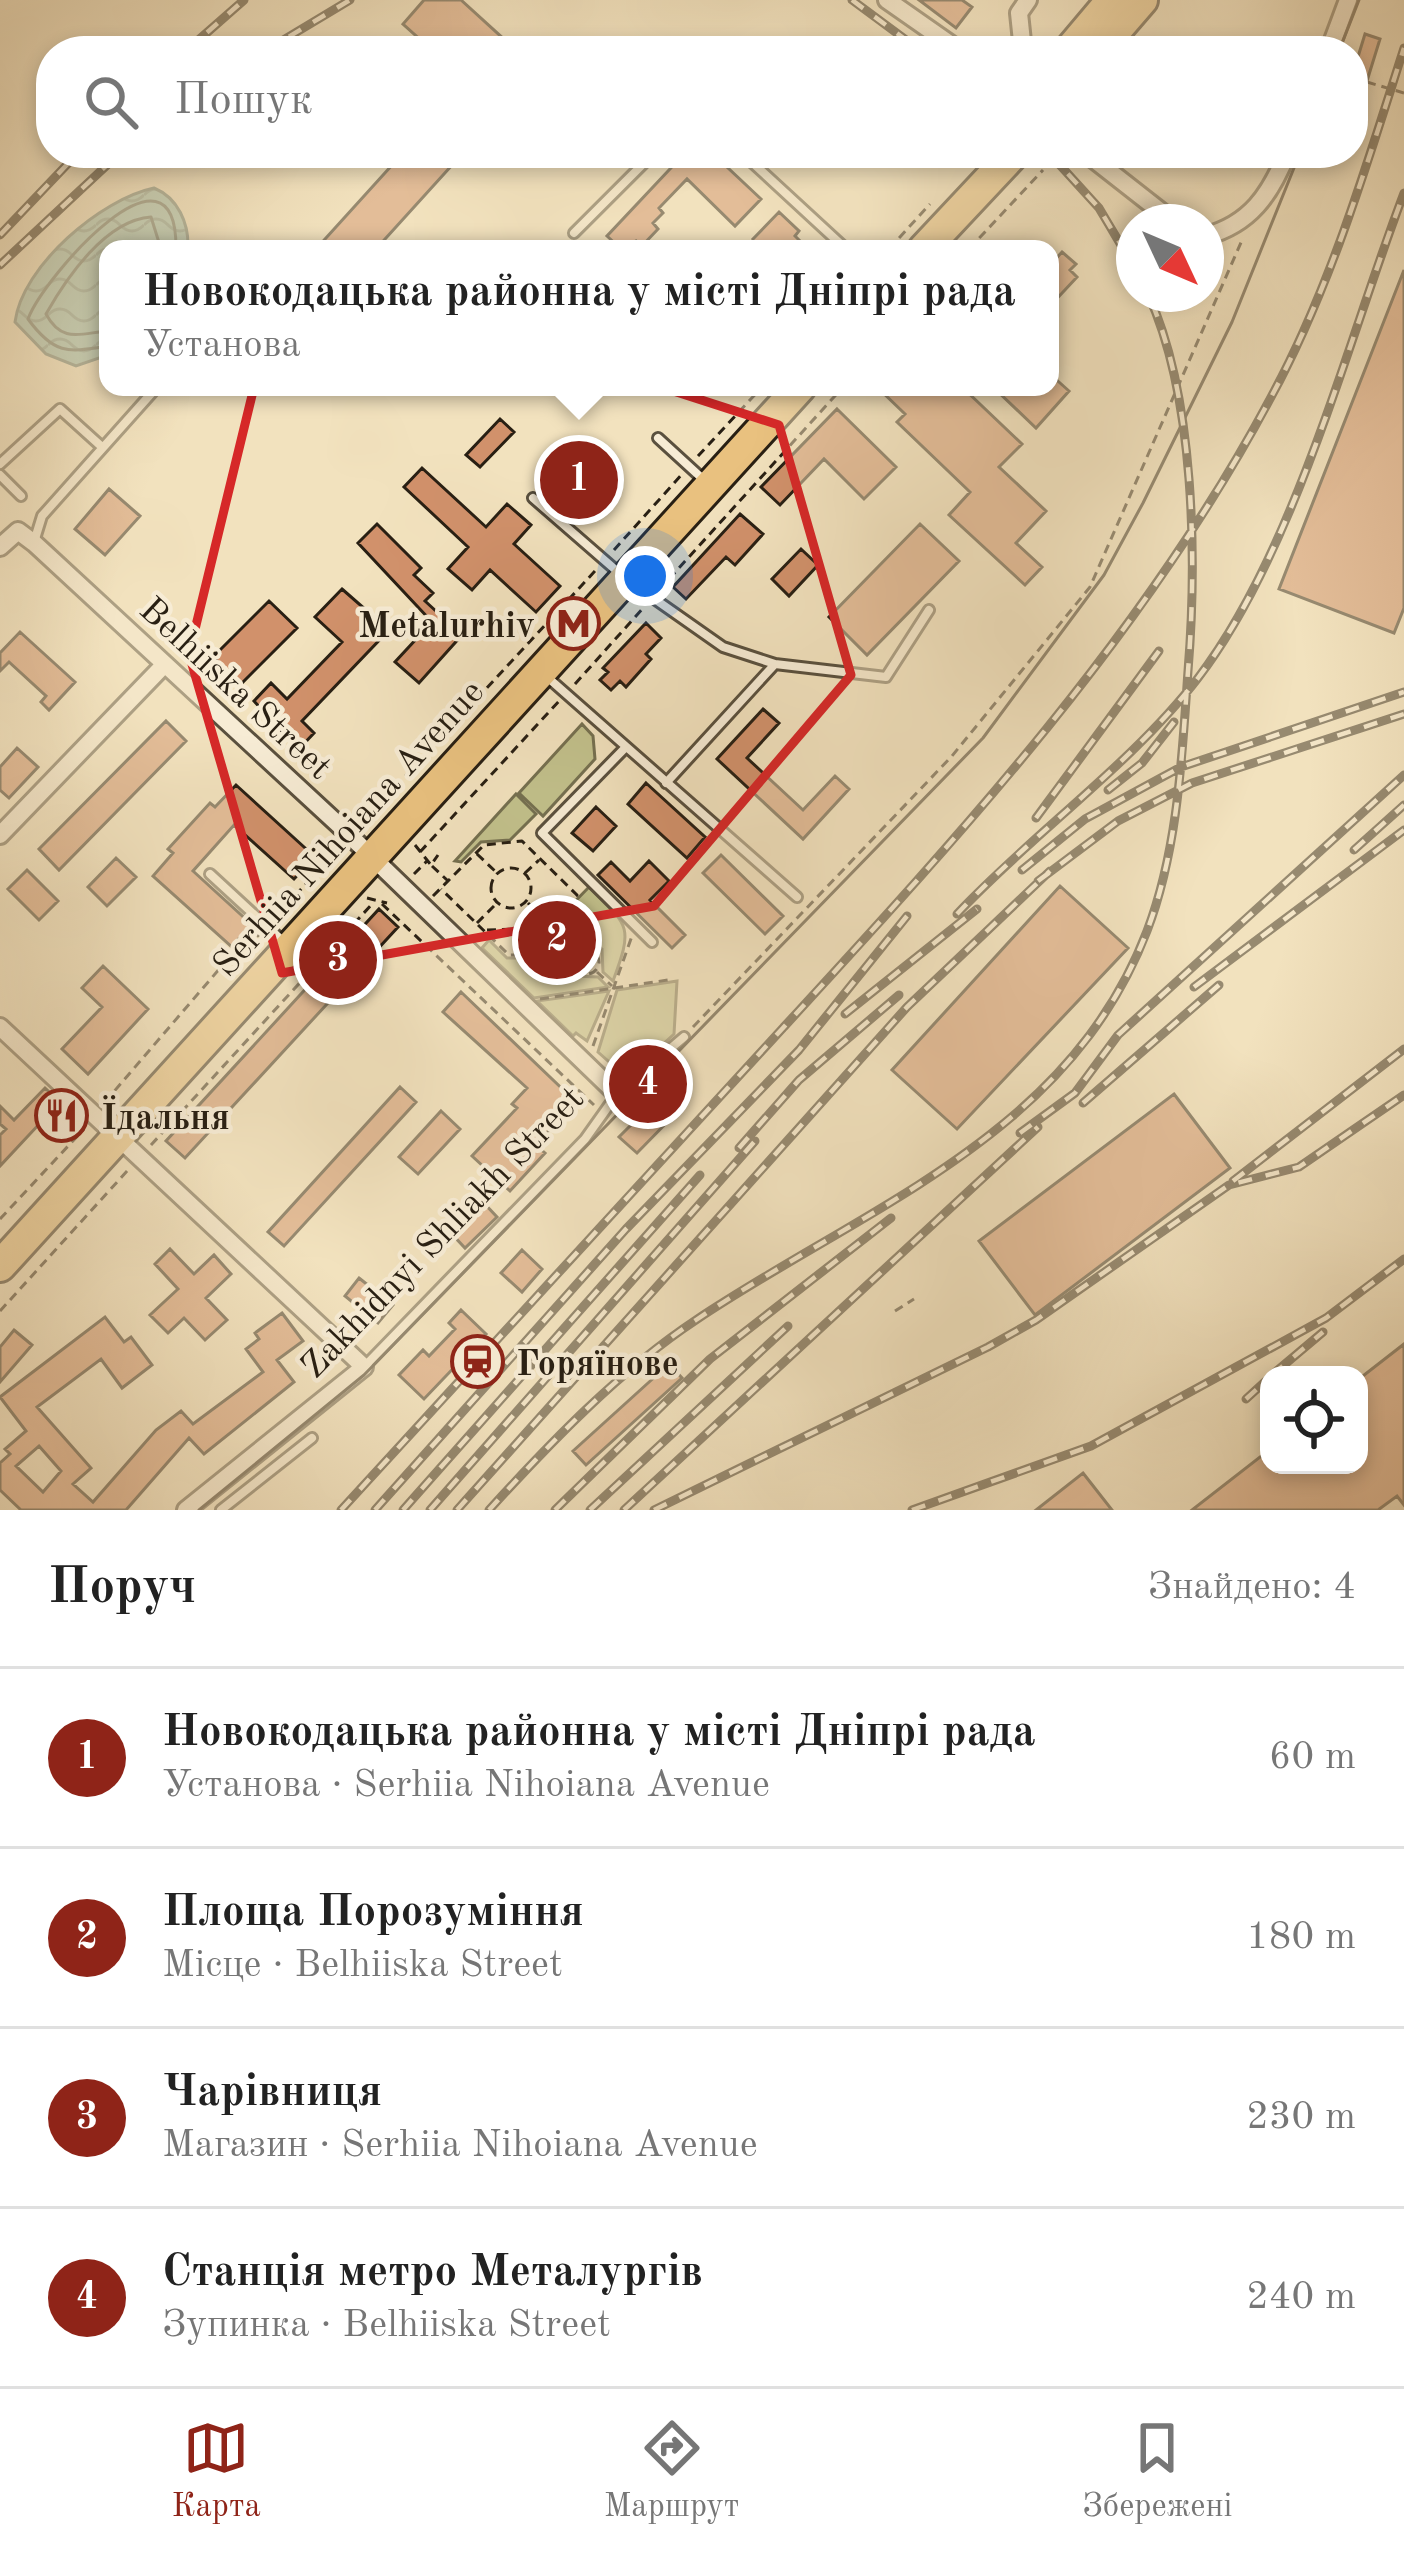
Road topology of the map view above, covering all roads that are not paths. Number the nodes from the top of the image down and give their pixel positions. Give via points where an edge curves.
1 (887, 0) edge
2 (1028, 0) edge
3 (1112, 0) edge
4 (1142, 0) edge
5 (1348, 0) edge
6 (939, 36) edge
7 (1021, 36) edge
8 (1082, 36) edge
9 (1111, 36) edge
10 (1335, 36) edge
11 (640, 168) edge
12 (758, 168) edge
13 (993, 168) edge
14 (1105, 168) edge
15 (1279, 168) edge
16 (1151, 204) edge
17 (1224, 231) edge
18 (574, 233) dead end
19 (836, 240) edge
20 (932, 240) edge
21 (149, 396) edge
22 (790, 396) edge
23 (658, 438) dead end
24 (102, 447) junction
25 (0, 464) edge
26 (0, 475) edge
27 (700, 476) junction
28 (22, 496) dead end
29 (533, 498) dead end
30 (34, 543) junction
31 (0, 547) edge
32 (615, 570) junction
33 (928, 610) dead end
34 (775, 664) junction
35 (164, 666) junction
36 (540, 670) junction
37 (625, 748) junction
38 (666, 783) junction
39 (0, 836) edge
40 (373, 860) junction
41 (210, 874) dead end
42 (797, 897) dead end
43 (652, 942) dead end
44 (292, 949) junction
45 (0, 1027) edge
46 (684, 1037) road end
47 (617, 1094) junction
48 (119, 1136) junction
49 (0, 1266) edge
50 (364, 1367) junction
51 (312, 1438) dead end
52 (186, 1510) edge
53 (220, 1510) edge

1 - 6 street
2 - 7 street via 1019,13
3 - 8 highway
4 - 9 highway
5 - 10 street
11 - 18 lane
12 - 19 lane
13 - 20 highway
14 - 16 street
15 - 17 street via 1256,209
21 - 24 lane
22 - 27 highway, Serhiia Nihoiana Avenue
23 - 27 lane
24 - 25 lane via 60,409
24 - 30 lane via 42,516
26 - 28 lane
27 - 32 highway, Serhiia Nihoiana Avenue
29 - 32 lane
30 - 31 street, Belhiiska Street via 18,531
30 - 35 street, Belhiiska Street
32 - 34 lane via 723,647
32 - 36 highway, Serhiia Nihoiana Avenue
33 - 34 lane via 886,677
34 - 38 lane
35 - 39 street
35 - 40 street, Belhiiska Street
36 - 37 lane
36 - 40 highway, Serhiia Nihoiana Avenue
37 - 38 lane
37 - 43 lane via 542,833
38 - 42 lane
40 - 44 highway, Serhiia Nihoiana Avenue
40 - 47 street, Belhiiska Street
41 - 44 lane
44 - 48 highway, Serhiia Nihoiana Avenue
45 - 48 street
46 - 47 lane, Zakhidnyi Shliakh Street
47 - 50 lane, Zakhidnyi Shliakh Street via 585,1139
48 - 49 highway, Serhiia Nihoiana Avenue
48 - 50 street
50 - 52 street, Zakhidnyi Shliakh Street
51 - 53 lane

